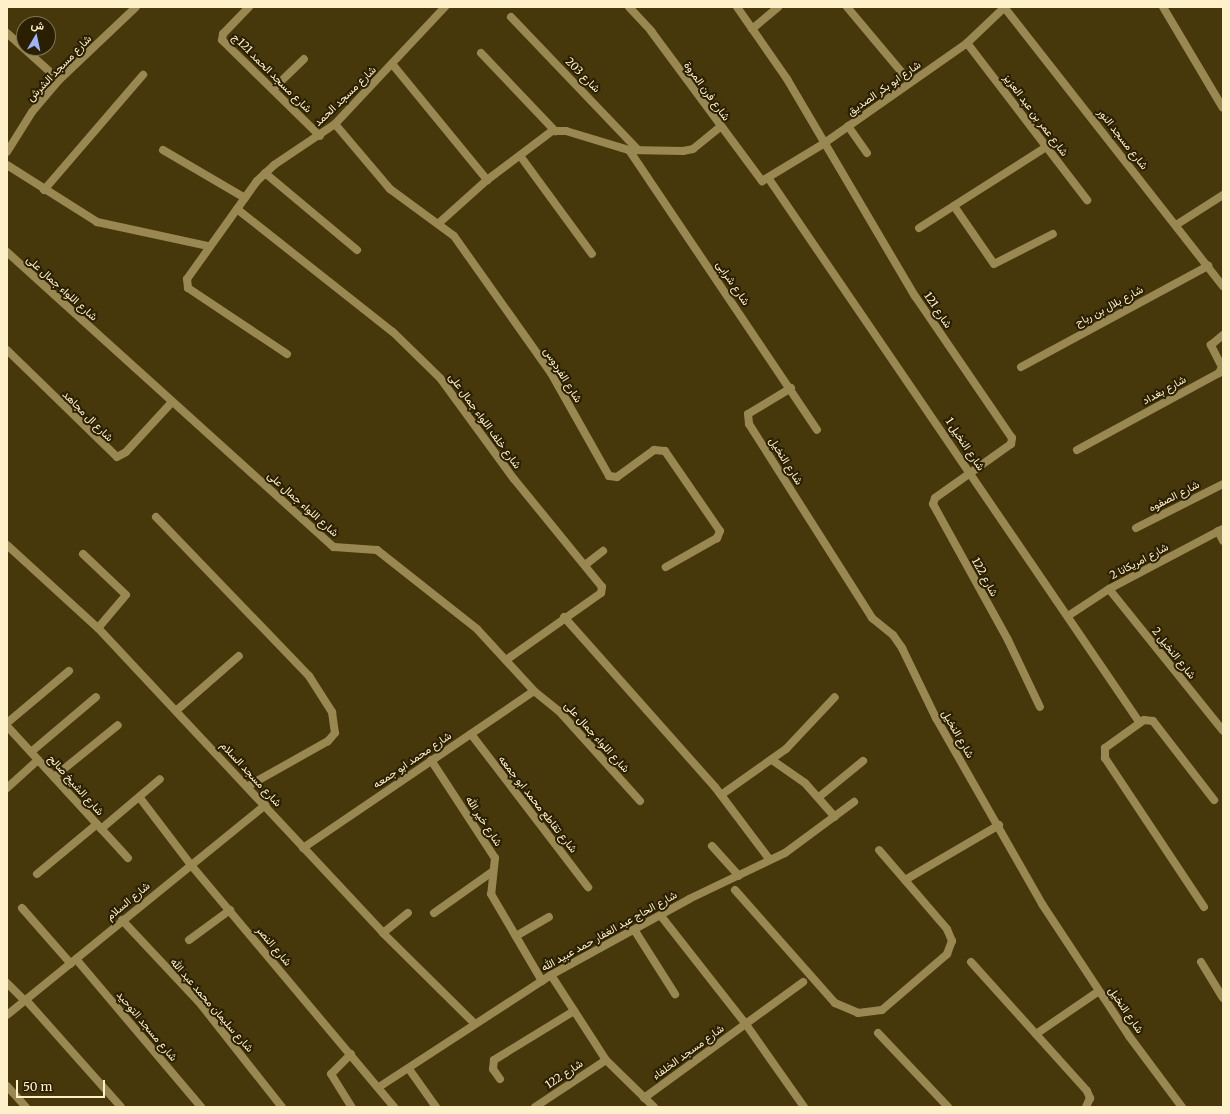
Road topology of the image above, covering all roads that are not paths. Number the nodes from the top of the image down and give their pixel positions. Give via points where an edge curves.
1 (136, 7) edge
2 (250, 7) edge
3 (445, 7) edge
4 (629, 7) edge
5 (737, 7) edge
6 (778, 7) edge
7 (847, 7) edge
8 (1004, 7) edge
9 (1163, 7) edge
10 (511, 17) dead end
11 (752, 29) junction
12 (7, 33) edge
13 (968, 43) junction
14 (481, 53) dead end
15 (304, 58) dead end
16 (393, 65) junction
17 (143, 75) dead end
18 (59, 80) junction
19 (910, 82) junction
20 (272, 89) junction
21 (1223, 108) edge
22 (335, 124) junction
23 (848, 126) junction
24 (720, 127) junction
25 (555, 131) junction
26 (320, 136) junction
27 (823, 144) junction
28 (1046, 147) junction
29 (163, 150) dead end
30 (629, 150) junction
31 (638, 150) junction
32 (7, 152) edge
33 (867, 153) dead end
34 (521, 156) junction
35 (7, 165) edge
36 (265, 173) junction
37 (770, 179) junction
38 (487, 180) junction
39 (44, 190) junction
40 (1223, 195) edge
41 (245, 198) junction
42 (1087, 200) dead end
43 (954, 206) junction
44 (237, 209) junction
45 (439, 223) junction
46 (1176, 225) junction
47 (919, 228) dead end
48 (1053, 234) dead end
49 (208, 246) junction
50 (357, 250) dead end
51 (7, 252) edge
52 (592, 254) dead end
53 (1208, 266) junction
54 (1223, 286) edge
55 (1223, 335) edge
56 (7, 350) edge
57 (287, 354) dead end
58 (1021, 367) dead end
59 (1222, 367) edge
60 (791, 388) junction
61 (172, 402) junction
62 (817, 430) dead end
63 (1077, 450) dead end
64 (971, 472) junction
65 (1223, 484) edge
66 (156, 517) dead end
67 (1136, 528) dead end
68 (1221, 530) edge
69 (1223, 541) edge
70 (7, 545) edge
71 (603, 551) dead end
72 (83, 554) dead end
73 (585, 565) junction
74 (666, 567) dead end
75 (1109, 589) junction
76 (1068, 616) junction
77 (564, 617) junction
78 (98, 628) junction
79 (239, 656) dead end
80 (506, 660) junction
81 (69, 671) dead end
82 (534, 691) junction
83 (96, 697) dead end
84 (835, 697) dead end
85 (1040, 707) dead end
86 (177, 710) junction
87 (1140, 723) junction
88 (7, 725) edge
89 (118, 725) dead end
90 (1223, 731) edge
91 (471, 734) junction
92 (31, 752) junction
93 (38, 760) junction
94 (431, 760) junction
95 (772, 760) junction
96 (863, 761) dead end
97 (54, 777) junction
98 (160, 779) dead end
99 (248, 786) junction
100 (7, 788) edge
101 (721, 795) junction
102 (819, 797) junction
103 (140, 798) junction
104 (1214, 800) dead end
105 (640, 801) dead end
106 (854, 802) dead end
107 (266, 805) junction
108 (835, 817) junction
109 (999, 825) junction
110 (99, 826) junction
111 (712, 846) dead end
112 (303, 848) junction
113 (879, 850) dead end
114 (128, 858) dead end
115 (770, 860) junction
116 (191, 865) junction
117 (492, 872) junction
118 (37, 874) dead end
119 (739, 876) junction
120 (905, 880) junction
121 (588, 887) dead end
122 (735, 890) dead end
123 (1204, 907) dead end
124 (22, 908) dead end
125 (230, 910) junction
126 (408, 912) dead end
127 (434, 913) dead end
128 (661, 916) junction
129 (549, 917) dead end
130 (122, 920) junction
131 (635, 931) junction
132 (383, 933) junction
133 (516, 936) junction
134 (189, 940) dead end
135 (73, 961) junction
136 (971, 962) dead end
137 (1201, 962) dead end
138 (551, 975) junction
139 (542, 981) junction
140 (803, 982) dead end
141 (7, 983) edge
142 (1220, 985) edge
143 (1099, 991) junction
144 (675, 994) dead end
145 (1223, 998) edge
146 (26, 1001) junction
147 (574, 1011) junction
148 (7, 1015) edge
149 (745, 1023) junction
150 (475, 1024) junction
151 (878, 1033) dead end
152 (1036, 1034) junction
153 (351, 1054) junction
154 (606, 1060) junction
155 (409, 1069) junction
156 (500, 1079) dead end
157 (7, 1086) edge
158 (379, 1087) junction
159 (644, 1098) junction
160 (24, 1106) edge
161 (652, 1106) edge
162 (121, 1107) edge
163 (201, 1107) edge
164 (282, 1107) edge
165 (352, 1107) edge
166 (394, 1107) edge
167 (436, 1107) edge
168 (535, 1107) edge
169 (804, 1107) edge
170 (948, 1107) edge
171 (1086, 1107) edge
172 (1182, 1107) edge

1 - 18 street, شارع مسجد الشرش
2 - 20 street, شارع مسجد الحمد 121ج via 222,40
3 - 16 street, شارع مسجد الحمد
4 - 24 street, شارع فرن المروة via 652,31
5 - 11 street, شارع 121
6 - 11 street
7 - 19 street
8 - 13 street, شارع ابو بكر الصديق
8 - 46 street, شارع مسجد النور
9 - 21 street
10 - 31 street, شارع 203
11 - 27 street, شارع 121 via 787,79
12 - 18 street
13 - 19 street, شارع ابو بكر الصديق
13 - 28 street, شارع عمر بن عبد العزيز
14 - 25 street
15 - 20 street
16 - 22 street, شارع مسجد الحمد
16 - 38 street
17 - 39 street
18 - 32 street, شارع مسجد الشرش via 32,112
19 - 23 street, شارع ابو بكر الصديق
20 - 26 street, شارع مسجد الحمد 121ج
22 - 26 street, شارع مسجد الحمد
22 - 45 street, شارع الفردوس via 390,189
23 - 27 street, شارع ابو بكر الصديق
23 - 33 street
24 - 31 street via 688,151
24 - 37 street, شارع فرن المروة via 757,178
25 - 30 street
25 - 34 street via 546,134
26 - 36 street, شارع مسجد الحمد
27 - 37 street, شارع ابو بكر الصديق
27 - 64 street, شارع 121 via 915,296 1012,438 1011,444
28 - 42 street, شارع عمر بن عبد العزيز
28 - 43 street
29 - 41 street
30 - 31 street
30 - 60 street, شارع شرابى
34 - 38 street
34 - 52 street
35 - 39 street
36 - 41 street, شارع مسجد الحمد
36 - 50 street
37 - 64 street, شارع النخيل 1
38 - 45 street
39 - 49 street via 97,222
40 - 46 street
41 - 44 street, شارع مسجد الحمد
43 - 47 street
43 - 48 street via 994,264
44 - 49 street, شارع مسجد الحمد
44 - 73 street, شارع خلف اللواء جمال على via 392,332 440,378 514,480
45 - 74 street, شارع الفردوس via 454,236 551,373 609,476 617,477 654,450 665,451 719,529 717,538
46 - 53 street, شارع مسجد النور
49 - 57 street, شارع مسجد الحمد via 187,279 188,288
51 - 61 street, شارع اللواء جمال على
53 - 54 street, شارع مسجد النور
53 - 58 street, شارع بلال بن رباح
55 - 59 street, شارع بغداد via 1211,346
56 - 61 street, شارع ال مجاهد via 117,457 126,452
59 - 63 street, شارع بغداد via 1220,372
60 - 62 street, شارع شرابى
60 - 109 street, شارع النخيل via 748,414 749,424 872,618 893,635 902,648 936,718
61 - 80 street, شارع اللواء جمال على via 334,547 377,550 478,629
64 - 76 street, شارع النخيل 1
64 - 85 street, شارع 122 via 935,498 933,504 1008,640
65 - 67 street, شارع الصفوه
66 - 99 street via 309,676 332,712 335,733 328,742
68 - 69 street
68 - 75 street, شارع امريكانا 2
70 - 78 street, شارع مسجد السلام
71 - 73 street
72 - 78 street via 126,595
73 - 77 street, شارع خلف اللواء جمال على via 602,592
75 - 76 street, شارع امريكانا 2
75 - 90 street, شارع النخيل 2
76 - 87 street, شارع النخيل 1
77 - 80 street, شارع خلف اللواء جمال على
77 - 101 street
78 - 86 street, شارع مسجد السلام
79 - 86 street
80 - 82 street, شارع اللواء جمال على
81 - 88 street
82 - 91 street, شارع محمد ابو جمعه
82 - 105 street, شارع اللواء جمال على via 559,711
83 - 92 street
84 - 95 street
86 - 99 street, شارع مسجد السلام
87 - 104 street via 1147,720 1155,723
87 - 123 street via 1107,746 1105,758
88 - 92 street, شارع الشيخ صالح
89 - 97 street
91 - 94 street, شارع محمد ابو جمعه
91 - 121 street, شارع تقاطع محمد ابو جمعه
92 - 93 street, شارع الشيخ صالح
93 - 97 street, شارع الشيخ صالح
93 - 100 street
94 - 112 street, شارع محمد ابو جمعه
94 - 117 street, شارع خير الله via 495,858
95 - 101 street
95 - 102 street via 805,783
96 - 102 street
97 - 110 street, شارع الشيخ صالح
98 - 103 street
99 - 107 street, شارع مسجد السلام
101 - 115 street
102 - 108 street
103 - 110 street
103 - 116 street, شارع النصر
106 - 108 street, شارع الحاج عبد الغفار حمد عبيد الله
107 - 112 street, شارع مسجد السلام
107 - 116 street, شارع السلام
108 - 115 street, شارع الحاج عبد الغفار حمد عبيد الله
109 - 120 street
109 - 143 street, شارع النخيل via 1042,904
110 - 114 street, شارع الشيخ صالح
110 - 118 street
111 - 119 street
112 - 132 street, شارع مسجد السلام
113 - 120 street
115 - 119 street, شارع الحاج عبد الغفار حمد عبيد الله
116 - 125 street, شارع النصر
116 - 130 street, شارع السلام
117 - 127 street
117 - 133 street, شارع خير الله via 491,894
119 - 128 street, شارع الحاج عبد الغفار حمد عبيد الله
120 - 122 street via 947,929 950,948 891,1003 870,1013 846,1010 835,1003
124 - 135 street, شارع مسجد التوحيد
125 - 134 street
125 - 153 street, شارع النصر
126 - 132 street
128 - 131 street, شارع الحاج عبد الغفار حمد عبيد الله
128 - 149 street
129 - 133 street
130 - 135 street, شارع السلام
130 - 164 street, شارع سليمان محمد عبد الله via 199,1002
131 - 138 street, شارع الحاج عبد الغفار حمد عبيد الله
131 - 144 street
132 - 150 street, شارع مسجد السلام
133 - 139 street, شارع خير الله
135 - 146 street, شارع السلام
135 - 163 street, شارع مسجد التوحيد
136 - 152 street
137 - 142 street
138 - 139 street, شارع الحاج عبد الغفار حمد عبيد الله
138 - 147 street
139 - 150 street, شارع الحاج عبد الغفار حمد عبيد الله
140 - 149 street, شارع مسجد الخلفاء
141 - 146 street
142 - 145 street
143 - 152 street
143 - 172 street, شارع النخيل
146 - 148 street, شارع السلام
146 - 162 street
147 - 154 street
147 - 156 street via 494,1060 493,1068
149 - 159 street, شارع مسجد الخلفاء
149 - 169 street
150 - 155 street, شارع الحاج عبد الغفار حمد عبيد الله
151 - 170 street
152 - 171 street via 1087,1091 1090,1098
153 - 158 street, شارع النصر
153 - 165 street via 331,1074
154 - 159 street
154 - 168 street, شارع 122
155 - 158 street, شارع الحاج عبد الغفار حمد عبيد الله
155 - 167 street
157 - 160 street
158 - 166 street, شارع النصر
159 - 161 street

